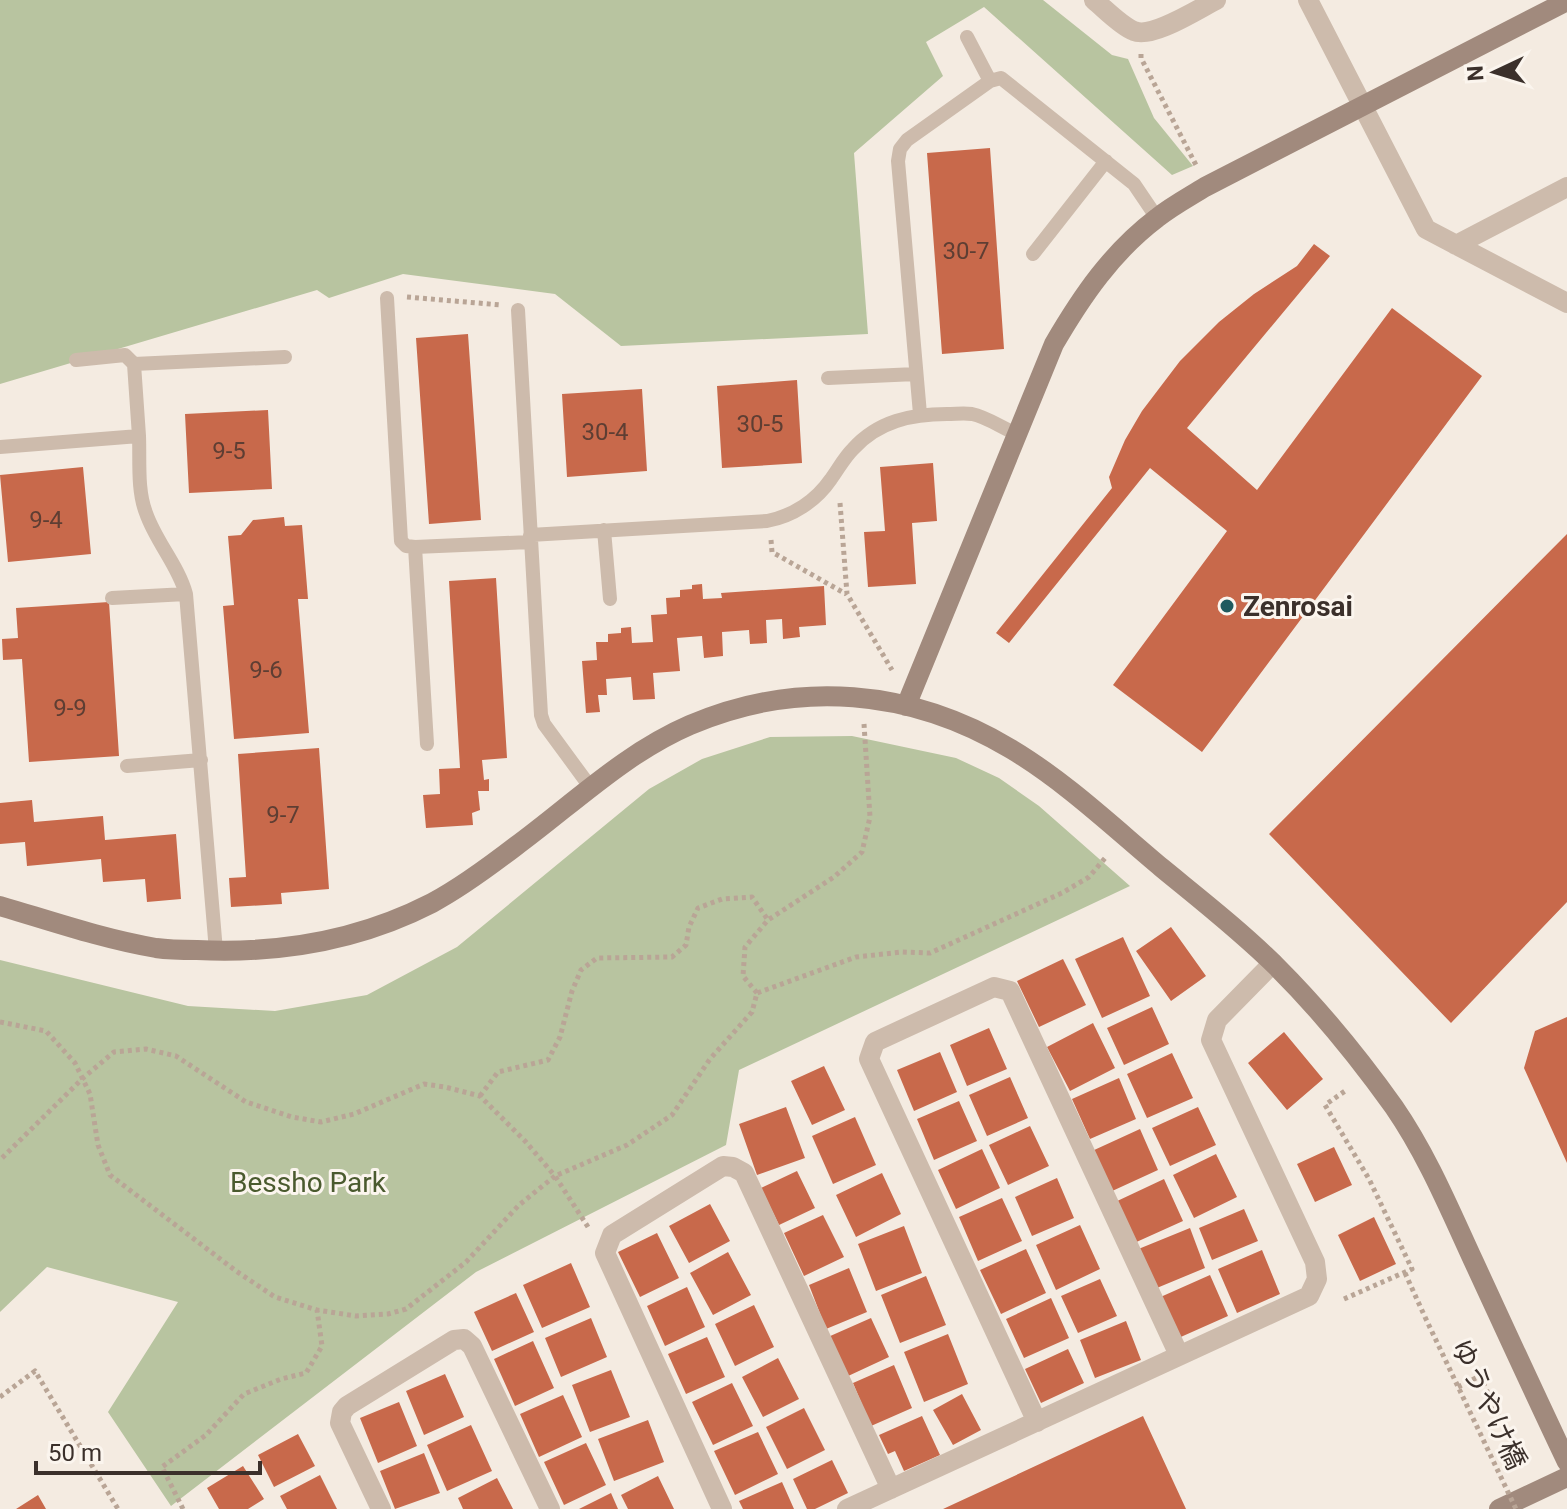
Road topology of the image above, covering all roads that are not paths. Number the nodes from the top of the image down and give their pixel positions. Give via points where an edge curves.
1 (1094, 0) edge
2 (1216, 0) edge
3 (1308, 0) edge
4 (1567, 1) edge
5 (967, 37) dead end
6 (990, 81) junction
7 (1362, 106) junction
8 (1106, 161) junction
9 (1567, 187) edge
10 (1157, 218) junction
11 (1456, 245) junction
12 (1033, 254) dead end
13 (387, 298) road end
14 (1567, 303) edge
15 (518, 310) road end
16 (285, 357) dead end
17 (76, 360) dead end
18 (134, 364) junction
19 (916, 374) junction
20 (828, 378) dead end
21 (920, 414) junction
22 (1017, 434) junction
23 (139, 436) junction
24 (0, 447) edge
25 (604, 530) junction
26 (530, 538) junction
27 (415, 547) junction
28 (186, 594) junction
29 (112, 598) dead end
30 (610, 599) dead end
31 (906, 706) junction
32 (427, 744) dead end
33 (201, 760) junction
34 (127, 766) dead end
35 (591, 788) junction
36 (0, 906) edge
37 (216, 951) junction
38 (1273, 963) junction
39 (1179, 1355) junction
40 (1037, 1422) junction
41 (1567, 1462) edge
42 (1567, 1477) edge
43 (891, 1489) junction
44 (381, 1509) edge
45 (550, 1509) edge
46 (722, 1509) edge
47 (847, 1509) edge
48 (1499, 1509) edge

1 - 2 street via 1130,30 1142,33
3 - 7 street
4 - 7 street
5 - 6 lane
6 - 8 lane via 1001,78
6 - 19 lane via 900,149
7 - 10 street via 1205,187
7 - 11 street via 1426,229
8 - 10 lane via 1134,184
8 - 12 lane
9 - 11 street
10 - 22 street via 1087,289 1054,344
11 - 14 street
13 - 27 lane via 401,541
15 - 26 lane
16 - 18 lane
17 - 18 lane via 125,355
18 - 23 lane
19 - 20 lane
19 - 21 lane
21 - 22 lane via 970,414
21 - 25 lane via 864,438 823,490 786,516
22 - 31 street
23 - 24 lane
23 - 28 lane via 142,503
25 - 26 lane
25 - 30 lane
26 - 27 lane
26 - 35 lane via 541,715
27 - 32 lane
28 - 29 lane
28 - 33 lane
31 - 35 street via 837,696 758,704 683,728 631,757
31 - 38 street via 976,731 1057,780
33 - 34 lane
33 - 37 lane
35 - 37 street via 460,887 410,913 318,943
36 - 37 street via 159,949
38 - 39 street via 1217,1020 1211,1040 1315,1262 1317,1279 1309,1296
38 - 41 street via 1343,1040 1419,1148
39 - 40 street
39 - 40 street via 1010,991 994,987 875,1042 869,1059
40 - 43 street
42 - 48 street
43 - 46 street via 744,1173 723,1166 612,1235 605,1253
43 - 47 street
44 - 45 street via 340,1423 342,1412 454,1340 464,1339

